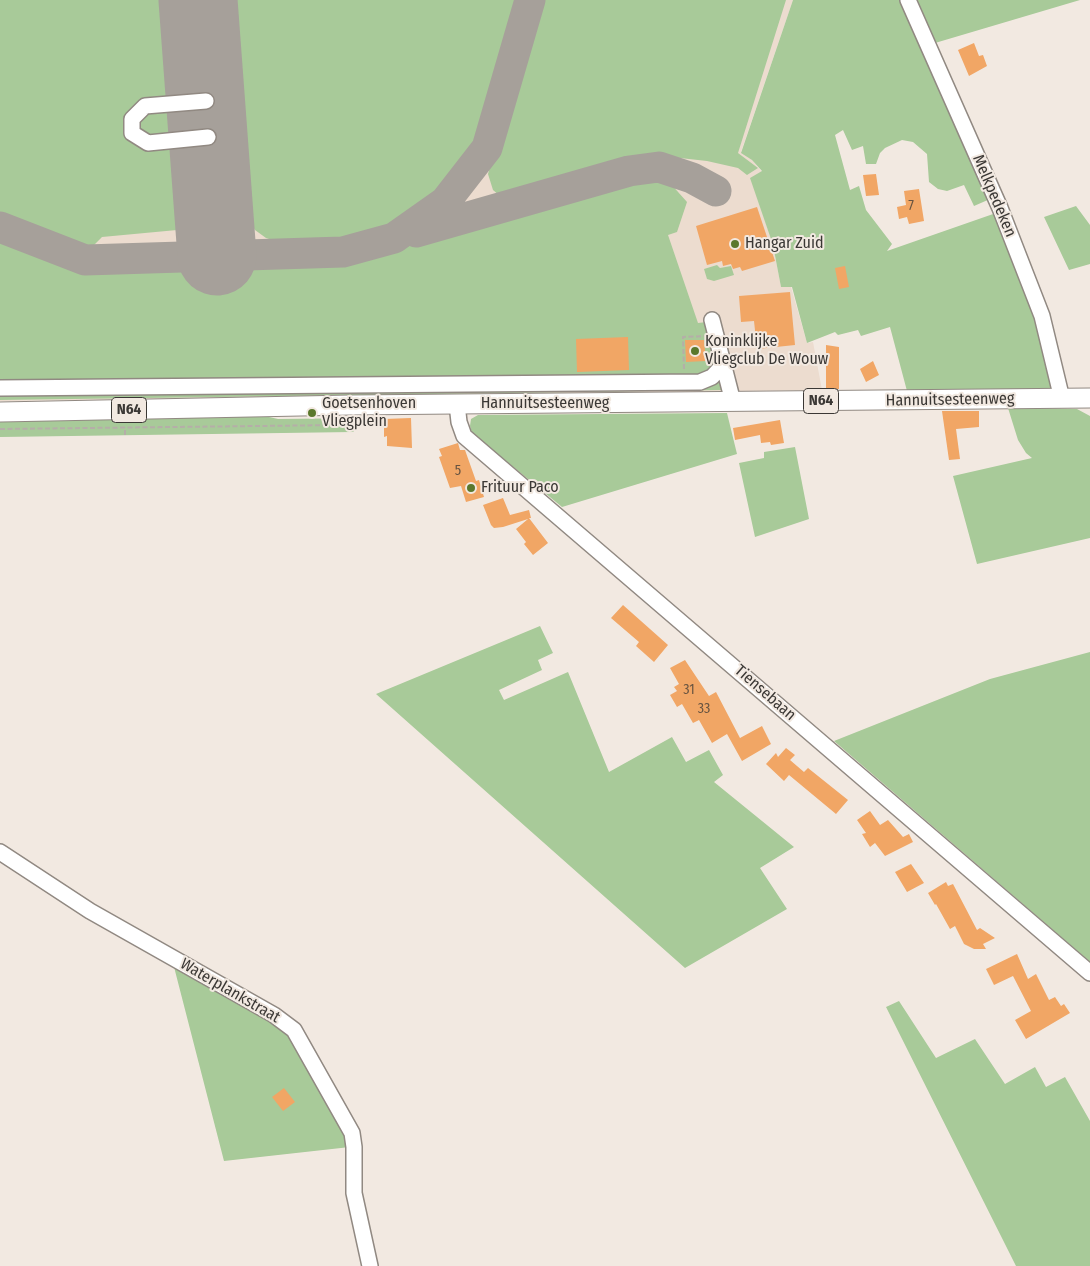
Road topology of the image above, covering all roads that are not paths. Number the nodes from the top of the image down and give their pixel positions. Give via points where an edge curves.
1 (908, 0) edge
2 (206, 101) dead end
3 (208, 137) dead end
4 (712, 320) dead end
5 (724, 364) junction
6 (0, 388) edge
7 (1062, 398) junction
8 (1089, 399) edge
9 (733, 402) junction
10 (457, 404) junction
11 (0, 412) edge
12 (0, 852) edge
13 (1090, 973) edge
14 (370, 1266) edge

1 - 7 street, Melkpedeken via 982,165 1042,316
2 - 3 street via 145,106 132,119 132,133 148,143
4 - 5 street
5 - 6 street via 712,377 700,382
5 - 9 street
7 - 8 main road, Hannuitsesteenweg / N64
7 - 9 main road, Hannuitsesteenweg / N64
9 - 10 main road, Hannuitsesteenweg / N64
10 - 11 main road, Hannuitsesteenweg / N64
10 - 13 street, Tiensebaan via 464,436
12 - 14 street, Waterplankstraat via 90,910 274,1015 294,1030 352,1133 354,1193

